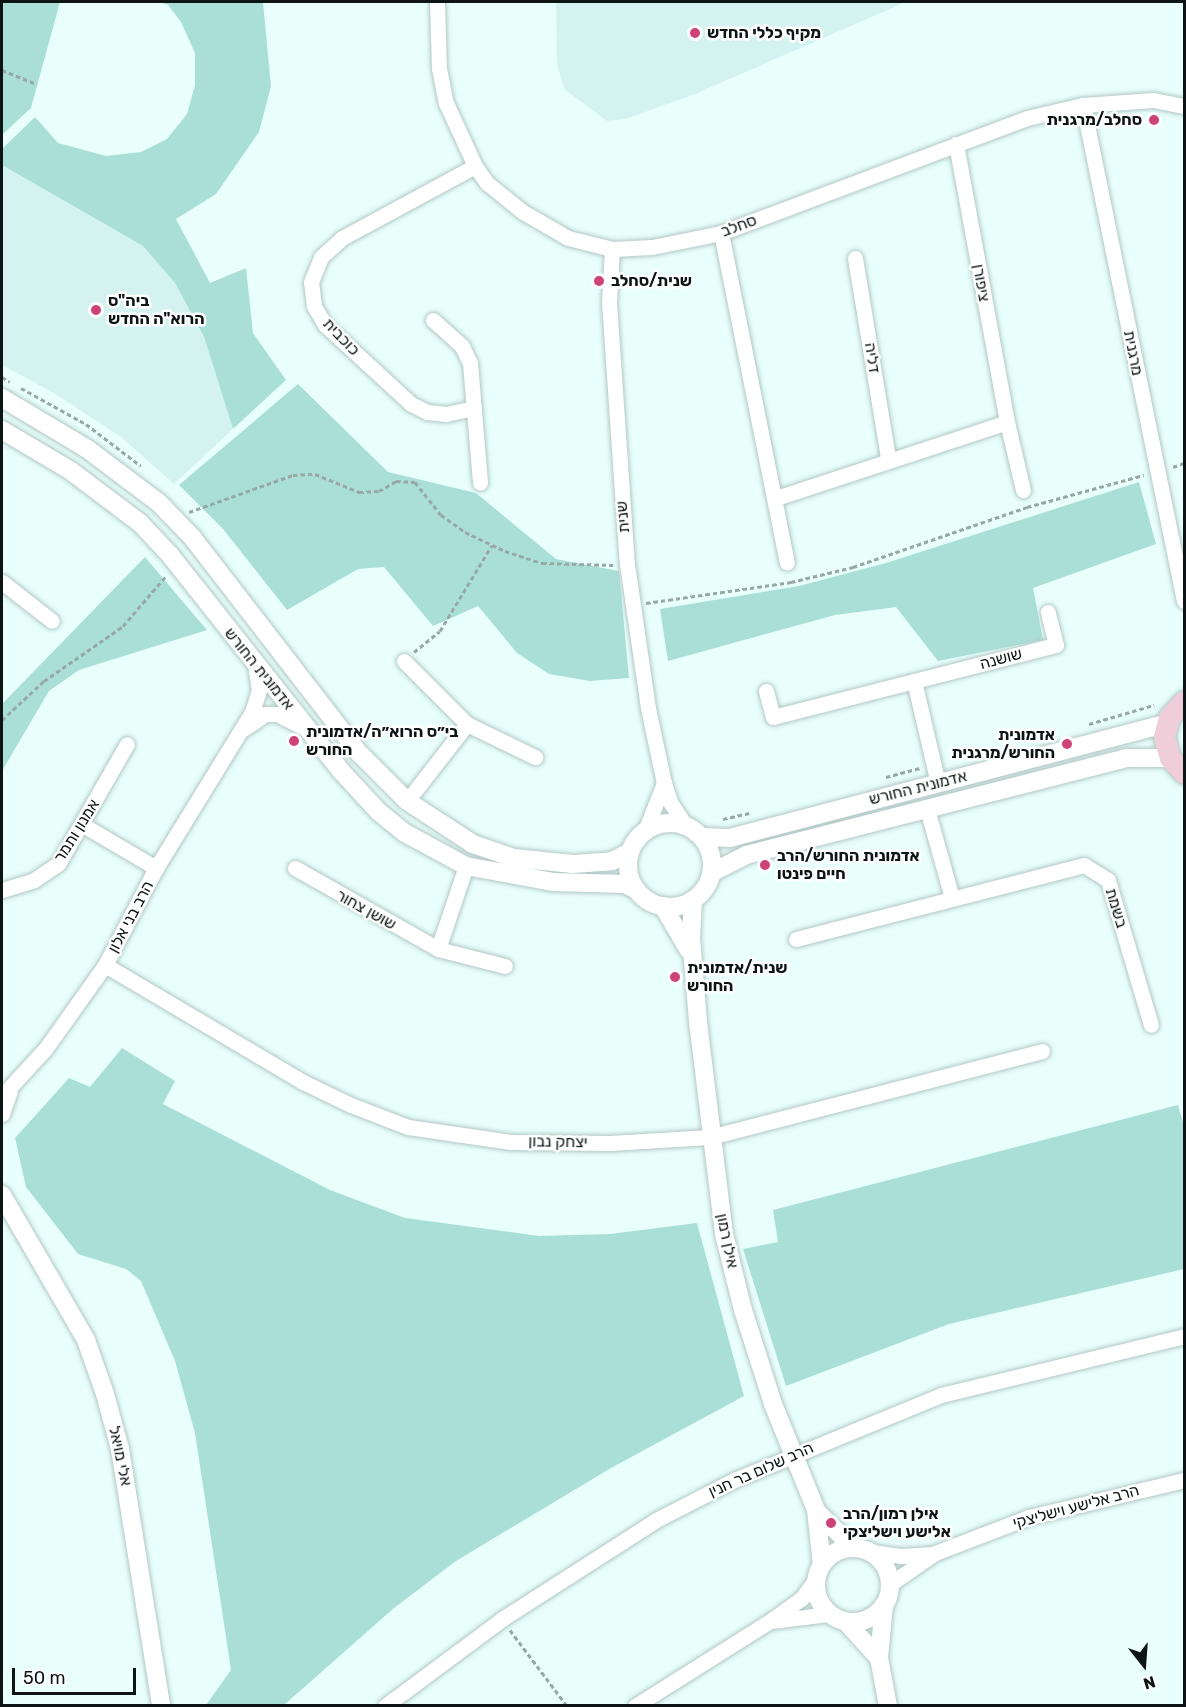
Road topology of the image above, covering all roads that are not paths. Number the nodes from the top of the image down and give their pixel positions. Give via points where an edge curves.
1 (437, 2) edge
2 (1083, 105) junction
3 (1185, 106) edge
4 (956, 144) junction
5 (475, 166) junction
6 (721, 233) junction
7 (612, 249) junction
8 (855, 258) dead end
9 (432, 320) dead end
10 (2, 398) edge
11 (474, 408) junction
12 (1006, 422) junction
13 (2, 430) edge
14 (888, 459) junction
15 (480, 483) dead end
16 (1023, 490) dead end
17 (776, 498) junction
18 (787, 562) dead end
19 (2, 582) edge
20 (1185, 601) edge
21 (1048, 612) dead end
22 (52, 621) dead end
23 (404, 661) road end
24 (255, 666) junction
25 (914, 681) junction
26 (766, 691) dead end
27 (1175, 701) edge
28 (1167, 723) junction
29 (466, 724) junction
30 (237, 733) junction
31 (311, 733) junction
32 (127, 744) dead end
33 (535, 757) dead end
34 (1177, 766) edge
35 (664, 783) junction
36 (938, 783) junction
37 (407, 801) junction
38 (927, 809) junction
39 (83, 825) junction
40 (685, 825) junction
41 (645, 831) junction
42 (703, 837) junction
43 (630, 852) junction
44 (466, 866) junction
45 (156, 868) junction
46 (295, 868) dead end
47 (712, 872) junction
48 (637, 890) junction
49 (2, 891) edge
50 (952, 898) junction
51 (693, 900) junction
52 (663, 906) junction
53 (796, 939) dead end
54 (438, 949) junction
55 (692, 960) junction
56 (105, 965) junction
57 (505, 966) dead end
58 (1151, 1025) dead end
59 (1042, 1052) dead end
60 (6, 1094) edge
61 (2, 1114) edge
62 (710, 1137) junction
63 (2, 1196) edge
64 (2, 1215) edge
65 (19, 1228) junction
66 (1185, 1336) edge
67 (791, 1455) junction
68 (1185, 1480) edge
69 (816, 1510) junction
70 (860, 1550) junction
71 (935, 1553) junction
72 (819, 1571) junction
73 (890, 1584) junction
74 (884, 1605) junction
75 (838, 1618) junction
76 (767, 1623) junction
77 (879, 1658) junction
78 (160, 1706) edge
79 (385, 1706) edge
80 (634, 1706) edge
81 (888, 1706) edge

1 - 5 street, סחלב via 439,68 446,103
2 - 3 street, סחלב via 1153,100
2 - 4 street, סחלב via 1027,118
2 - 20 street, מרגנית
4 - 6 street, סחלב
4 - 12 street, ציפורן
5 - 7 street, סחלב via 487,183 523,212 568,238
5 - 11 street, כוכבית via 342,238 321,258 311,282 314,306 325,325 411,404 427,412 446,414
6 - 7 street, סחלב via 652,247
6 - 17 street
7 - 35 street, שנית via 609,302 627,564
8 - 14 street, דליה
9 - 11 street via 462,345 470,363
10 - 37 street, אדמונית החורש via 180,511 360,754
11 - 15 street
12 - 14 street
12 - 16 street, ציפורן
13 - 24 street, אדמונית החורש via 104,493 140,523 177,563
14 - 17 street
17 - 18 street
19 - 22 street
21 - 25 street, שושנה via 1056,645
23 - 29 street
24 - 30 street, הרב בני אלון via 259,690 252,712
24 - 31 street, אדמונית החורש
25 - 26 street, שושנה via 773,717
25 - 36 street
27 - 28 main road
28 - 34 main road via 1164,737
28 - 36 street, אדמונית החורש
29 - 33 street
29 - 37 street
30 - 31 street, הרב בני אלון via 265,714 277,714
30 - 45 street, הרב בני אלון
31 - 44 street, אדמונית החורש via 379,812 405,833
32 - 39 street, אמנון ותמר
34 - 38 street, אדמונית החורש via 1127,758
35 - 40 street, שנית via 670,802
35 - 41 street
36 - 42 street, אדמונית החורש via 730,838
37 - 43 street, אדמונית החורש via 473,844 514,858 573,864 612,861
38 - 47 street, אדמונית החורש via 746,855
38 - 50 street
39 - 45 street
39 - 49 street, אמנון ותמר via 48,873
40 - 41 street via 665,823
40 - 42 street
41 - 43 street
42 - 47 street via 711,854
43 - 48 street via 629,872
44 - 48 street, אדמונית החורש via 553,882 625,884
44 - 54 street
45 - 56 street, הרב בני אלון
46 - 54 street, שושן צחור
47 - 51 street via 704,891
48 - 52 street
50 - 53 street, בשמת
50 - 58 street, בשמת via 1068,867 1084,865 1099,870 1108,880
51 - 52 street
51 - 55 street, אילן רמון
52 - 55 street, אילן רמון via 675,921
54 - 57 street, שושן צחור
55 - 62 street, אילן רמון
56 - 60 street, הרב בני אלון via 46,1048
56 - 62 street, יצחק נבון via 303,1082 408,1127 470,1137 555,1143
59 - 62 street, יצחק נבון
60 - 61 street, הרב בני אלון
62 - 67 street, אילן רמון via 724,1234 743,1310
63 - 65 street, אלי מויאל
64 - 65 street, אלי מויאל
65 - 78 street, אלי מויאל via 86,1340 105,1394 120,1449
66 - 67 street, הרב שלום בר חנין via 941,1395
67 - 69 street, אילן רמון
67 - 79 street, הרב שלום בר חנין via 656,1520 501,1619
68 - 71 street, הרב אלישע וישליצקי via 1029,1517
69 - 70 street, אילן רמון via 834,1532
69 - 72 street, אילן רמון via 822,1538
70 - 71 street, הרב אלישע וישליצקי via 902,1556
70 - 72 street via 831,1556
70 - 73 street via 882,1563
71 - 73 street, הרב אלישע וישליצקי
72 - 75 street via 818,1598
72 - 76 street via 802,1598
73 - 74 street
74 - 75 street via 868,1619
74 - 77 street
75 - 76 street
75 - 77 street
76 - 80 street
77 - 81 street

